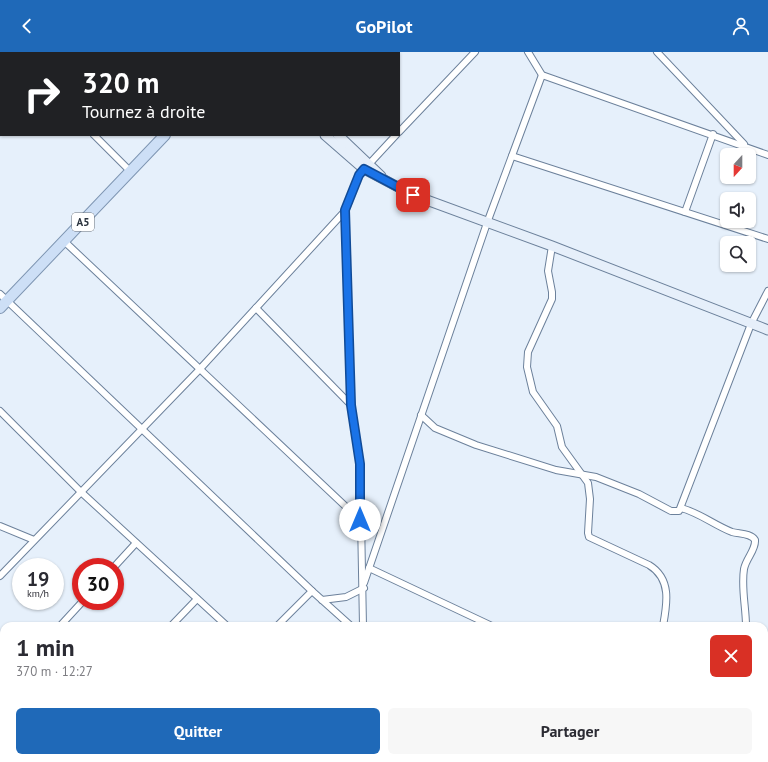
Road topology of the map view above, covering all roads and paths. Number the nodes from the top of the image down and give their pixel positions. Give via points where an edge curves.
1 (528, 52) edge
2 (657, 52) edge
3 (472, 53) edge
4 (542, 75) junction
5 (400, 131) edge
6 (713, 134) junction
7 (95, 136) edge
8 (164, 136) edge
9 (326, 136) edge
10 (339, 136) edge
11 (395, 136) edge
12 (745, 146) junction
13 (768, 155) edge
14 (512, 156) junction
15 (367, 166) junction
16 (131, 172) junction
17 (345, 210) junction
18 (685, 212) junction
19 (487, 223) junction
20 (768, 239) edge
21 (65, 242) junction
22 (552, 246) junction
23 (768, 291) edge
24 (2, 301) edge
25 (256, 308) junction
26 (751, 324) junction
27 (768, 330) edge
28 (199, 370) junction
29 (351, 405) junction
30 (0, 411) edge
31 (422, 415) junction
32 (142, 429) junction
33 (584, 475) junction
34 (80, 492) junction
35 (681, 508) junction
36 (360, 520) junction
37 (0, 526) edge
38 (34, 540) junction
39 (136, 543) junction
40 (122, 558) edge
41 (369, 568) junction
42 (0, 576) edge
43 (364, 586) junction
44 (312, 591) junction
45 (197, 599) junction
46 (322, 600) junction
47 (75, 610) edge
48 (64, 622) edge
49 (175, 622) edge
50 (223, 622) edge
51 (281, 622) edge
52 (347, 622) edge
53 (363, 622) edge
54 (484, 622) edge
55 (664, 622) edge
56 (746, 622) edge

1 - 4 street
2 - 12 street
3 - 5 street
4 - 6 street
4 - 14 street
6 - 12 street
6 - 18 street
7 - 16 street
8 - 16 main road, A5
9 - 15 main road
10 - 15 main road
11 - 15 street
12 - 13 street
14 - 18 street
14 - 19 street
15 - 17 street via 359,175
15 - 19 main road via 387,183
16 - 21 main road, A5
17 - 25 street
17 - 29 street
18 - 20 street
19 - 22 main road
19 - 31 street
21 - 24 main road, A5
21 - 28 street
22 - 26 main road
22 - 33 street via 548,270 552,296 528,352 528,377 536,398 557,426 562,447
23 - 26 street
24 - 32 street
25 - 28 street
25 - 29 street
26 - 27 main road
26 - 35 street via 699,461 692,473
28 - 32 street
28 - 36 street
29 - 36 street via 360,464
30 - 34 street
31 - 33 street via 435,428 476,445 556,470
31 - 41 street
32 - 34 street
32 - 44 street
33 - 35 street via 596,477 639,494 671,511 676,512
33 - 55 street via 590,494 589,537 649,565 657,572 664,583 667,595
34 - 38 street
34 - 39 street
35 - 56 street via 704,516 722,528 750,535 755,540 754,548 746,559 743,576
36 - 43 street
37 - 38 street
38 - 42 street
39 - 40 street
39 - 45 street
41 - 43 street
41 - 54 street
43 - 46 street via 346,597
43 - 53 street
44 - 46 street
44 - 51 street
45 - 49 street
45 - 50 street
46 - 52 street
47 - 48 street

